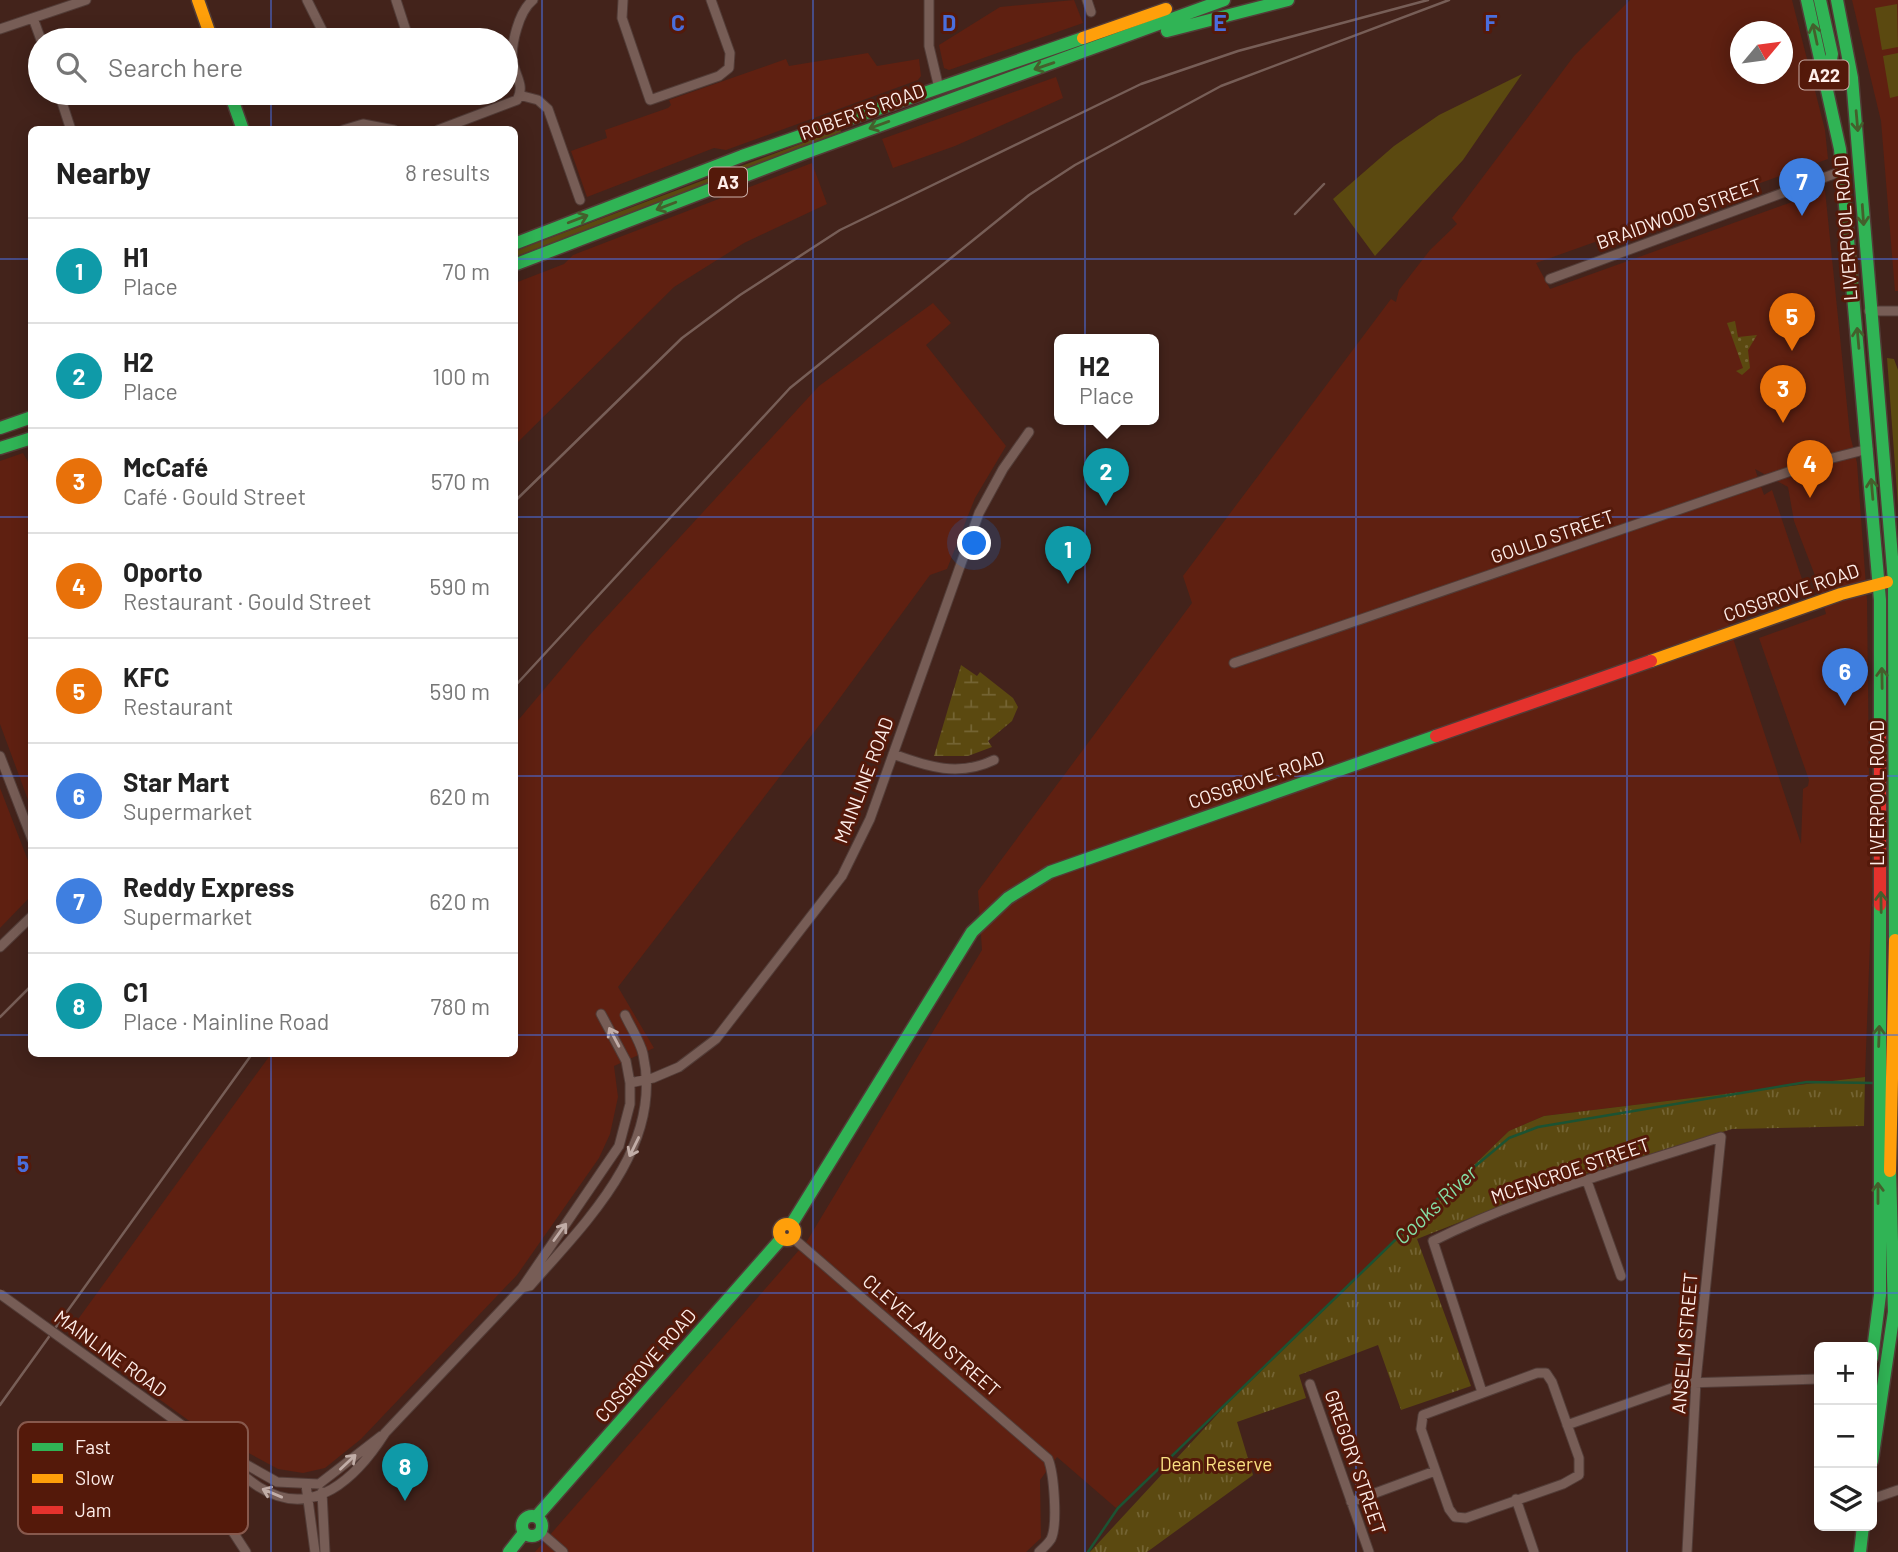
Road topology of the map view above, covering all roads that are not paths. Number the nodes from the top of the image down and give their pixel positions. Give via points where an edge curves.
1 (86, 0) edge
2 (198, 0) edge
3 (307, 0) edge
4 (396, 0) edge
5 (624, 0) edge
6 (711, 0) edge
7 (929, 0) edge
8 (1087, 0) edge
9 (1157, 0) edge
10 (1190, 0) edge
11 (1224, 0) edge
12 (1288, 0) edge
13 (1807, 0) edge
14 (1821, 0) edge
15 (526, 2) edge
16 (1839, 2) edge
17 (1091, 12) dead end
18 (33, 18) junction
19 (37, 28) edge
20 (208, 28) edge
21 (321, 28) edge
22 (405, 28) edge
23 (0, 29) edge
24 (518, 31) edge
25 (1094, 35) junction
26 (1109, 44) junction
27 (518, 75) edge
28 (1826, 86) junction
29 (939, 88) junction
30 (519, 95) joint
31 (943, 102) junction
32 (63, 105) edge
33 (234, 105) edge
34 (509, 105) edge
35 (70, 126) edge
36 (242, 126) edge
37 (360, 126) edge
38 (377, 126) edge
39 (456, 126) edge
40 (1860, 165) junction
41 (1842, 172) junction
42 (580, 200) dead end
43 (518, 242) edge
44 (518, 263) edge
45 (1550, 279) dead end
46 (1869, 311) junction
47 (1898, 311) edge
48 (28, 418) edge
49 (0, 428) edge
50 (1029, 432) dead end
51 (28, 439) edge
52 (1883, 447) junction
53 (0, 448) edge
54 (1868, 449) junction
55 (1894, 581) junction
56 (1879, 584) junction
57 (1234, 663) dead end
58 (893, 754) junction
59 (0, 756) edge
60 (994, 760) dead end
61 (1881, 790) junction
62 (1897, 792) edge
63 (28, 829) edge
64 (28, 920) edge
65 (0, 947) edge
66 (1896, 960) edge
67 (601, 1014) dead end
68 (625, 1015) dead end
69 (1885, 1060) junction
70 (646, 1081) junction
71 (630, 1083) junction
72 (1884, 1105) junction
73 (1721, 1137) joint
74 (1587, 1181) junction
75 (788, 1234) junction
76 (1621, 1276) dead end
77 (522, 1288) junction
78 (0, 1294) edge
79 (1878, 1314) junction
80 (1894, 1337) edge
81 (1874, 1342) edge
82 (1877, 1342) edge
83 (1814, 1379) edge
84 (1696, 1381) junction
85 (1310, 1384) dead end
86 (1482, 1392) junction
87 (177, 1422) edge
88 (1567, 1425) junction
89 (385, 1433) junction
90 (1877, 1433) edge
91 (248, 1466) edge
92 (1435, 1471) junction
93 (248, 1477) edge
94 (319, 1484) junction
95 (306, 1485) junction
96 (1898, 1490) edge
97 (323, 1496) junction
98 (1877, 1497) edge
99 (309, 1499) junction
100 (1516, 1499) junction
101 (1351, 1502) junction
102 (537, 1516) junction
103 (1851, 1531) edge
104 (1862, 1531) edge
105 (540, 1532) junction
106 (524, 1533) junction
107 (234, 1534) edge
108 (246, 1552) edge
109 (315, 1552) edge
110 (325, 1552) edge
111 (509, 1552) edge
112 (563, 1552) edge
113 (1039, 1552) edge
114 (1369, 1552) edge
115 (1534, 1552) edge
116 (1688, 1552) edge
117 (1849, 1552) edge
118 (1860, 1552) edge

1 - 18 street
2 - 20 main road
3 - 21 street
4 - 22 street
5 - 6 street via 622,18 650,100 723,74 731,64
7 - 29 street via 929,46
8 - 17 street
9 - 25 main road
10 - 25 main road, ROBERTS ROAD / A3
11 - 26 main road, ROBERTS ROAD / A3
12 - 26 main road via 1243,15
28 -> 13 main road, LIVERPOOL ROAD / A22
14 - 28 main road via 1832,54
15 - 24 street
16 -> 40 main road, LIVERPOOL ROAD / A22
18 - 19 street
18 - 23 street
25 - 29 main road, ROBERTS ROAD / A3
26 -> 31 main road, ROBERTS ROAD / A3
27 - 30 street
28 - 41 main road, LIVERPOOL ROAD / A22
29 - 31 street
43 -> 29 main road, ROBERTS ROAD / A3 via 718,165
30 - 42 street via 546,105
31 -> 44 main road, ROBERTS ROAD / A3
32 - 35 street
33 - 36 main road
34 - 39 street
37 - 38 street
40 - 41 street, BRAIDWOOD STREET
40 -> 46 main road, LIVERPOOL ROAD / A22
41 - 45 street, BRAIDWOOD STREET
54 -> 41 main road, LIVERPOOL ROAD / A22
46 - 47 street
46 - 52 main road, LIVERPOOL ROAD / A22
48 - 49 main road
50 - 58 street, MAINLINE ROAD via 979,513
51 - 53 main road
52 - 54 street, GOULD STREET
52 - 55 main road, LIVERPOOL ROAD / A22
56 -> 54 main road, LIVERPOOL ROAD / A22
54 - 57 street, GOULD STREET via 1817,462
55 - 56 main road, COSGROVE ROAD
55 - 62 main road, LIVERPOOL ROAD / A22
61 -> 56 main road, LIVERPOOL ROAD / A22
56 - 75 main road, COSGROVE ROAD via 1063,867 1019,888 972,932
58 - 60 street via 948,770
58 - 70 street, MAINLINE ROAD via 859,845 817,911 716,1039 678,1067
59 - 63 street
61 - 62 street
69 -> 61 main road, LIVERPOOL ROAD / A22
62 - 66 main road, LIVERPOOL ROAD / A22
64 - 65 street
66 - 69 main road, LIVERPOOL ROAD / A22
71 -> 67 street, MAINLINE ROAD via 626,1061
68 - 70 street, MAINLINE ROAD via 643,1053
69 - 72 main road, LIVERPOOL ROAD / A22
70 - 71 street, MAINLINE ROAD
70 -> 77 street, MAINLINE ROAD via 639,1136 619,1175 577,1233 530,1286
77 -> 71 street, MAINLINE ROAD via 619,1146 630,1104
79 -> 72 main road, LIVERPOOL ROAD / A22
72 - 80 main road, LIVERPOOL ROAD / A22
73 - 74 street, MCENCROE STREET
73 - 84 street, ANSELM STREET
74 - 76 street
74 - 86 street, MCENCROE STREET via 1433,1241
75 - 102 main road, COSGROVE ROAD
75 - 113 street, CLEVELAND STREET via 1048,1459 1053,1529
77 - 89 street, MAINLINE ROAD
78 - 87 street, MAINLINE ROAD, bridge
79 - 80 street via 1880,1331
79 - 81 main road, LIVERPOOL ROAD / A22
80 - 82 main road
80 - 90 main road, LIVERPOOL ROAD / A22
83 - 84 street
84 - 88 street
84 - 116 street, ANSELM STREET
85 - 101 street, GREGORY STREET
86 - 88 street via 1546,1373
86 - 92 street via 1423,1415 1421,1429
88 - 100 street via 1581,1467 1579,1475
94 -> 89 street, MAINLINE ROAD
89 - 97 street, MAINLINE ROAD via 349,1478
91 - 95 street, MAINLINE ROAD via 277,1482
92 - 100 street via 1448,1508 1460,1519
92 - 101 street
99 -> 93 street, MAINLINE ROAD via 283,1498
94 - 95 street, MAINLINE ROAD
94 - 97 street
95 - 99 street
96 - 98 street
97 - 99 street, MAINLINE ROAD
97 - 110 street
99 - 109 street
100 - 115 street
101 - 114 street, GREGORY STREET
102 - 105 main road
102 - 106 main road via 525,1518
103 - 117 main road
104 - 118 main road
105 - 106 main road via 534,1536
105 - 112 street
106 - 111 main road
107 - 108 street

